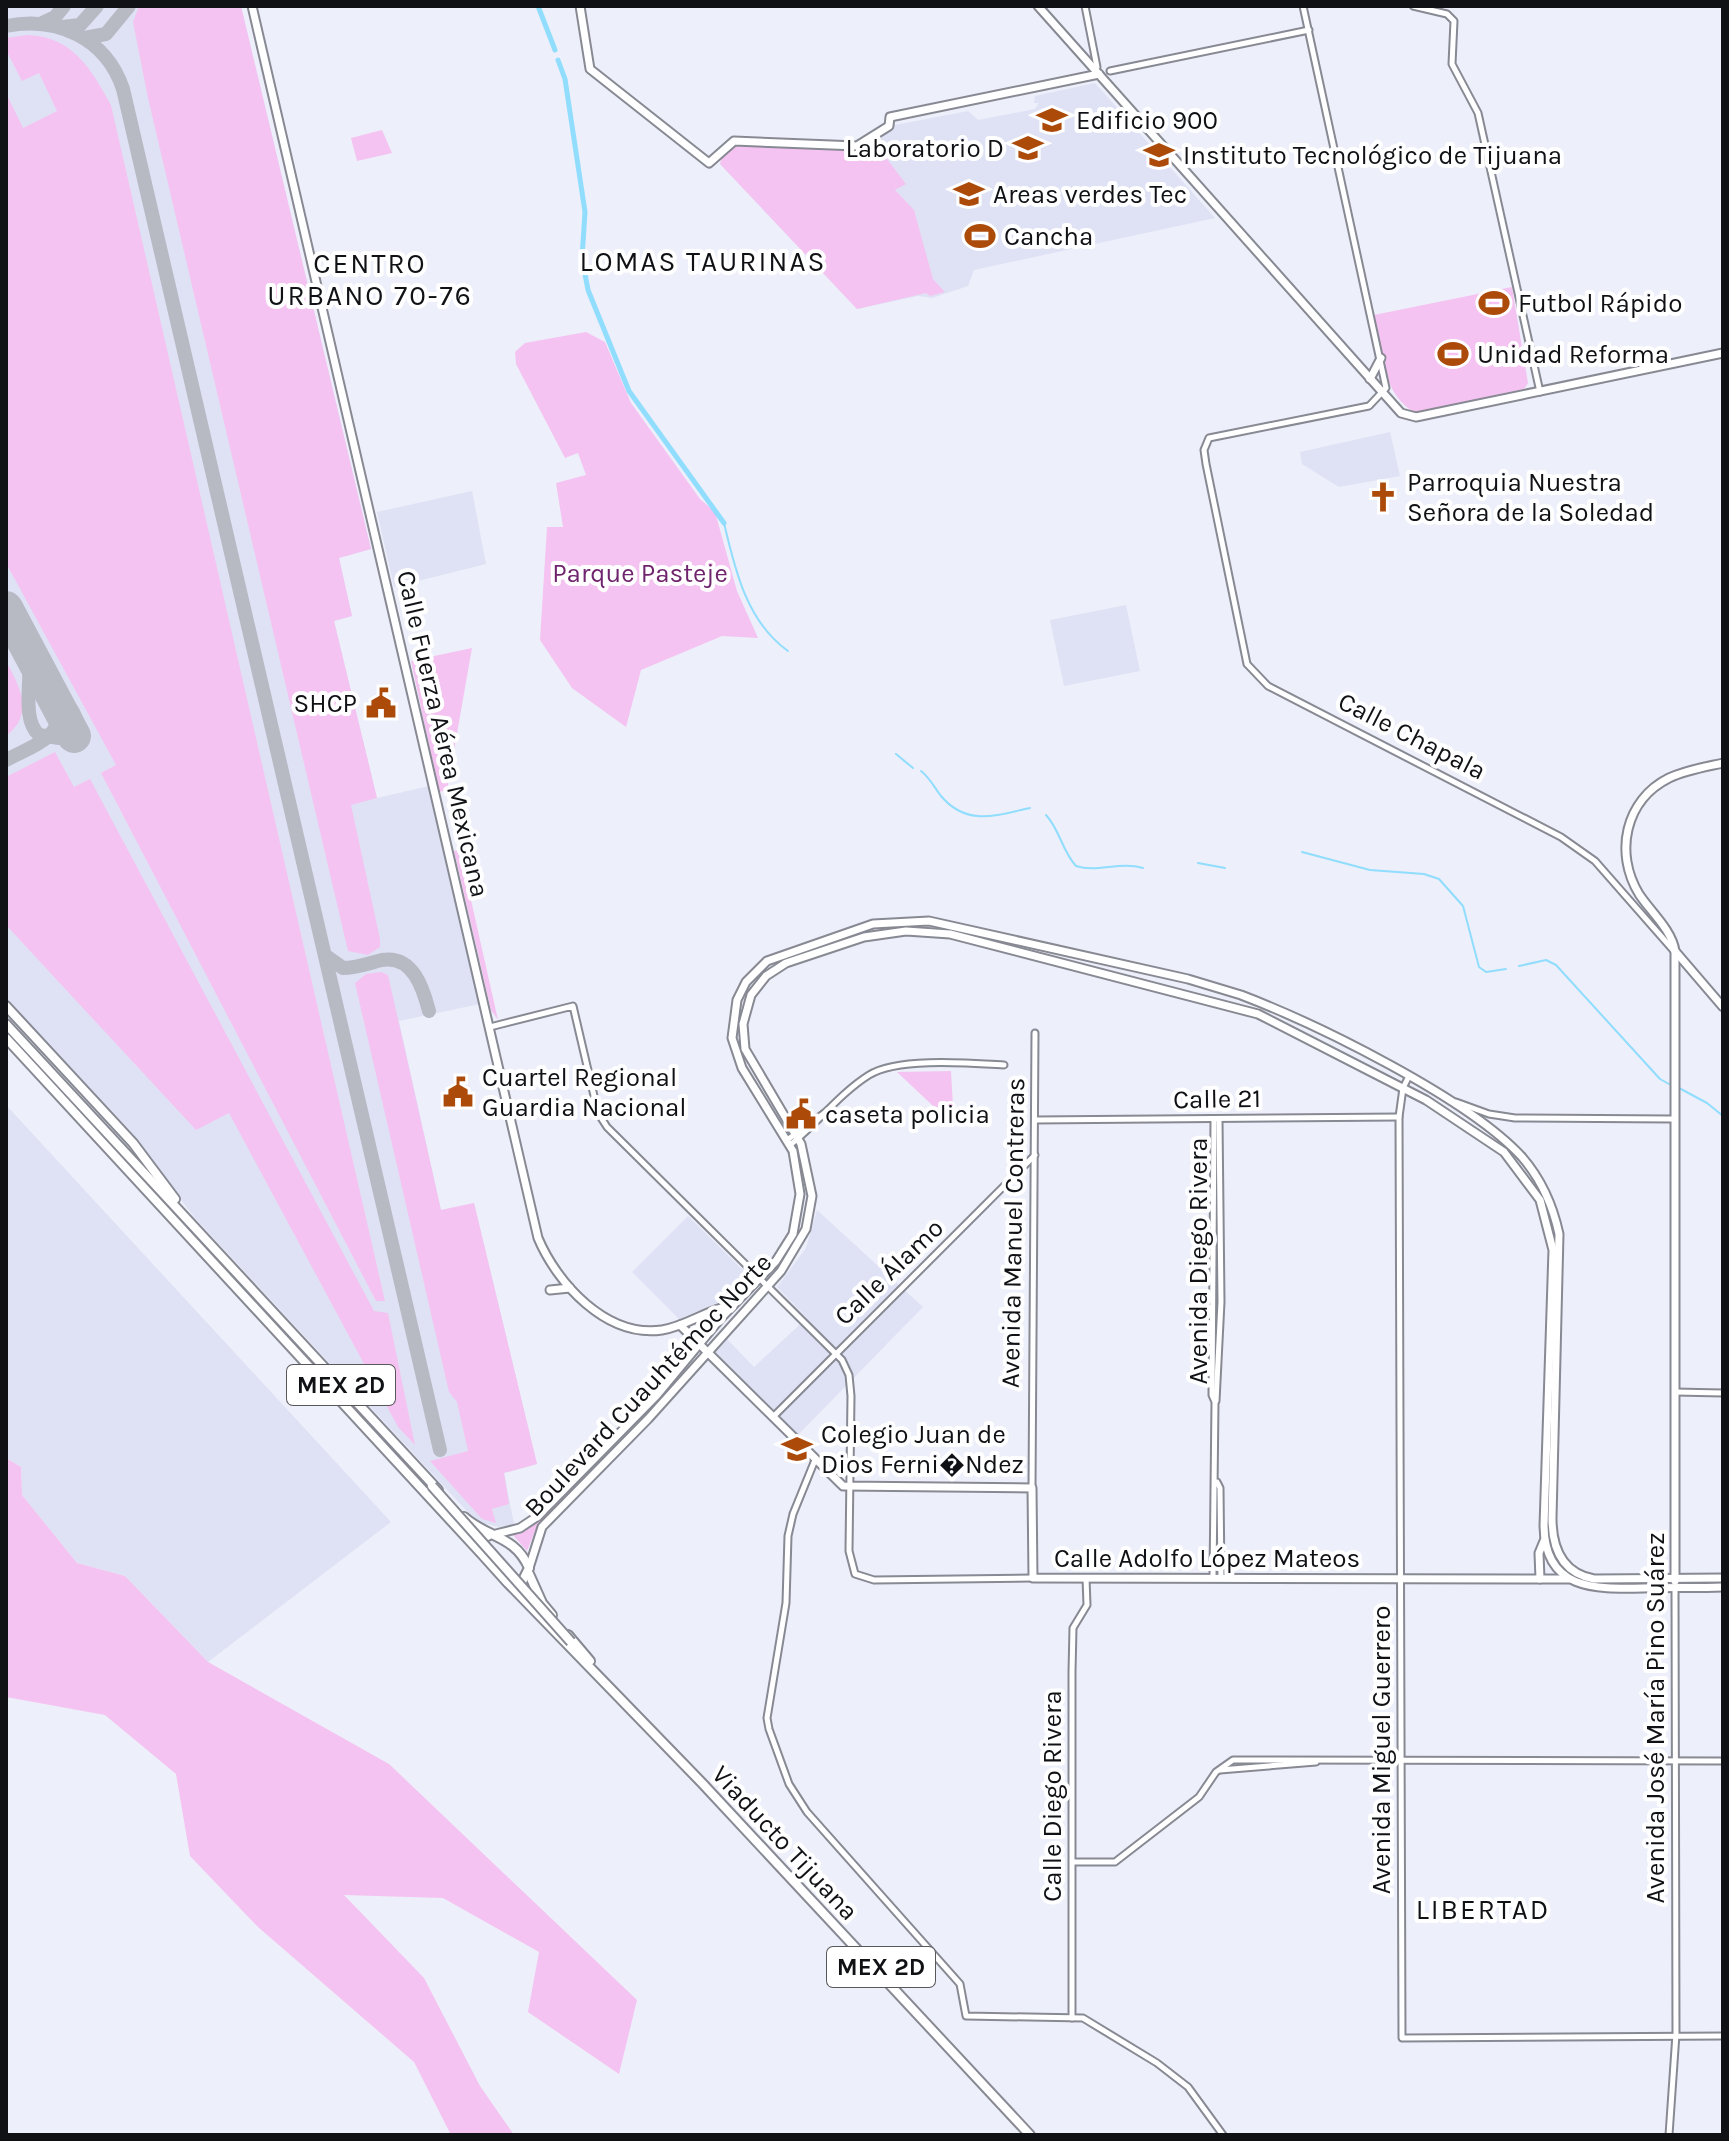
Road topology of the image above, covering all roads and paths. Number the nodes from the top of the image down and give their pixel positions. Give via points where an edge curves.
1 (252, 6) edge
2 (580, 6) edge
3 (1038, 6) edge
4 (1085, 6) edge
5 (1303, 6) edge
6 (1413, 6) edge
7 (1309, 30) junction
8 (1098, 70) junction
9 (1110, 71) dead end
10 (1723, 353) edge
11 (1381, 358) junction
12 (1370, 379) junction
13 (1540, 392) junction
14 (1384, 394) junction
15 (1723, 763) edge
16 (1675, 951) junction
17 (6, 1006) edge
18 (1723, 1007) edge
19 (6, 1024) edge
20 (490, 1027) junction
21 (1035, 1033) dead end
22 (6, 1038) edge
23 (1004, 1065) dead end
24 (1408, 1078) junction
25 (1403, 1088) junction
26 (1441, 1097) junction
27 (826, 1111) junction
28 (1399, 1117) junction
29 (1672, 1119) junction
30 (1035, 1120) junction
31 (1217, 1120) junction
32 (798, 1135) junction
33 (788, 1142) junction
34 (1035, 1155) junction
35 (194, 1225) junction
36 (213, 1253) junction
37 (759, 1278) junction
38 (768, 1286) junction
39 (570, 1288) junction
40 (550, 1290) dead end
41 (733, 1305) junction
42 (680, 1325) junction
43 (699, 1343) junction
44 (707, 1351) junction
45 (836, 1352) junction
46 (1675, 1392) junction
47 (1723, 1393) edge
48 (772, 1418) junction
49 (403, 1452) junction
50 (815, 1460) junction
51 (848, 1488) junction
52 (1032, 1488) junction
53 (493, 1534) junction
54 (1545, 1539) junction
55 (480, 1552) junction
56 (529, 1571) junction
57 (1400, 1577) junction
58 (1033, 1578) junction
59 (1086, 1578) junction
60 (1217, 1578) junction
61 (1675, 1578) junction
62 (1723, 1578) edge
63 (1540, 1579) junction
64 (1569, 1579) junction
65 (507, 1582) junction
66 (1723, 1587) edge
67 (1675, 1588) junction
68 (590, 1662) junction
69 (1675, 1760) junction
70 (1723, 1761) edge
71 (1400, 1763) junction
72 (723, 1802) junction
73 (1073, 1862) junction
74 (1072, 2018) junction
75 (1676, 2034) junction
76 (1723, 2036) edge
77 (1030, 2135) edge
78 (1037, 2135) edge
79 (1223, 2135) edge
80 (1669, 2135) edge

1 - 20 main road, Calle Fuerza Aérea Mexicana
2 - 8 main road via 590,69 709,163 734,141 857,146 889,126 890,117
3 - 8 main road
4 - 8 street
5 - 7 street
6 - 13 street via 1447,14 1454,21 1452,64 1478,113
7 - 9 street
7 - 11 street
8 - 12 main road
10 - 13 main road
11 - 12 main road
11 - 14 street
12 - 14 main road
13 - 14 main road via 1416,417 1395,407
14 - 16 street, Calle Chapala via 1369,406 1209,438 1206,464 1247,664 1268,686 1561,837 1595,861
15 - 16 main road via 1678,774 1654,787 1627,830 1631,878
16 - 18 main road, Calle Chapala
16 - 29 main road, Avenida José María Pino Suárez
17 - 35 highway via 147,1159
19 - 35 highway, MEX 2D
20 - 37 street via 573,1006 601,1120
20 - 39 main road, Calle Fuerza Aérea Mexicana via 538,1238
21 - 30 street, Avenida Manuel Contreras
22 - 36 highway, MEX 2D
23 - 27 street via 879,1070
24 - 25 street, Avenida Miguel Guerrero
24 - 26 main road, Boulevard Cuauhtémoc Norte
24 - 33 main road, Boulevard Cuauhtémoc Norte via 1241,995 978,930 901,920 782,954 759,967 741,991 732,1025 734,1051
25 - 28 street, Avenida Miguel Guerrero
25 - 32 main road, Boulevard Cuauhtémoc Norte via 1301,1034 1218,1001 950,934 906,931 864,937 786,963 751,995 743,1024 745,1049
25 - 54 main road, Boulevard Cuauhtémoc Norte via 1504,1152 1532,1186 1546,1216 1553,1262
26 - 29 street via 1515,1118
26 - 61 main road, Boulevard Cuauhtémoc Norte via 1522,1158 1556,1220 1561,1263 1552,1540 1558,1556 1586,1577
27 - 32 street
27 - 32 street
28 - 31 street, Calle 21
28 - 57 street, Avenida Miguel Guerrero
29 - 46 main road, Avenida José María Pino Suárez
30 - 31 street, Calle 21
30 - 34 street, Avenida Manuel Contreras
31 - 60 street, Avenida Diego Rivera via 1212,1395 1220,1488
32 - 33 street
32 - 38 main road, Boulevard Cuauhtémoc Norte via 811,1209 794,1253
33 - 37 main road, Boulevard Cuauhtémoc Norte via 800,1183 795,1228
34 - 45 street, Calle Álamo
34 - 52 street, Avenida Manuel Contreras
35 - 36 highway, MEX 2D
36 - 49 highway, MEX 2D
36 - 55 highway, MEX 2D
37 - 38 street
37 - 41 main road, Boulevard Cuauhtémoc Norte
38 - 44 main road, Boulevard Cuauhtémoc Norte
38 - 45 street
39 - 40 main road
39 - 42 main road, Calle Fuerza Aérea Mexicana via 625,1325 656,1330
41 - 42 main road, Calle Fuerza Aérea Mexicana
41 - 43 main road, Boulevard Cuauhtémoc Norte
42 - 43 main road
43 - 44 main road
43 - 53 main road, Boulevard Cuauhtémoc Norte via 657,1395 538,1516 520,1528
44 - 48 main road
44 - 56 main road, Boulevard Cuauhtémoc Norte via 542,1527
45 - 48 street, Calle Álamo
45 - 51 street via 846,1366 851,1396
46 - 47 street
46 - 61 main road, Avenida José María Pino Suárez
48 - 50 main road
49 - 53 highway, MEX 2D via 467,1520
49 - 68 highway, bridge
50 - 51 main road
50 - 74 street via 788,1536 786,1603 767,1718 789,1784 807,1812 960,1984 966,2016
51 - 52 main road
51 - 58 street, Calle Adolfo López Mateos via 853,1570 858,1577
52 - 58 main road, Avenida Manuel Contreras
53 - 55 highway via 482,1539
53 - 56 highway, MEX 2D via 512,1542
54 - 63 main road via 1539,1553
54 - 64 main road via 1550,1557
55 - 65 highway, MEX 2D
56 - 65 highway via 522,1582
56 - 68 highway, MEX 2D via 542,1603
57 - 60 main road, Calle Adolfo López Mateos
57 - 63 main road, Calle Adolfo López Mateos
57 - 71 street, Avenida Miguel Guerrero
58 - 59 main road, Calle Adolfo López Mateos
59 - 60 main road, Calle Adolfo López Mateos
59 - 73 street, Calle Diego Rivera via 1086,1608 1073,1628
61 - 62 main road, Boulevard Cuauhtémoc Norte
61 - 67 main road, Avenida José María Pino Suárez
63 - 64 main road, Calle Adolfo López Mateos
64 - 67 main road via 1598,1588
65 - 72 highway, Viaducto Tijuana / MEX 2D
66 - 67 main road
67 - 69 street, Avenida José María Pino Suárez
68 - 72 highway, Viaducto Tijuana / MEX 2D
69 - 70 street
69 - 71 street
69 - 75 street, Avenida José María Pino Suárez
71 - 73 street via 1233,1760 1199,1797 1115,1862
71 - 75 street, Avenida Miguel Guerrero via 1402,2038
72 - 77 highway, Viaducto Tijuana / MEX 2D
72 - 78 highway, Viaducto Tijuana / MEX 2D
73 - 74 street, Calle Diego Rivera
74 - 79 street via 1102,2028 1188,2087
75 - 76 street
75 - 80 street, Avenida José María Pino Suárez

